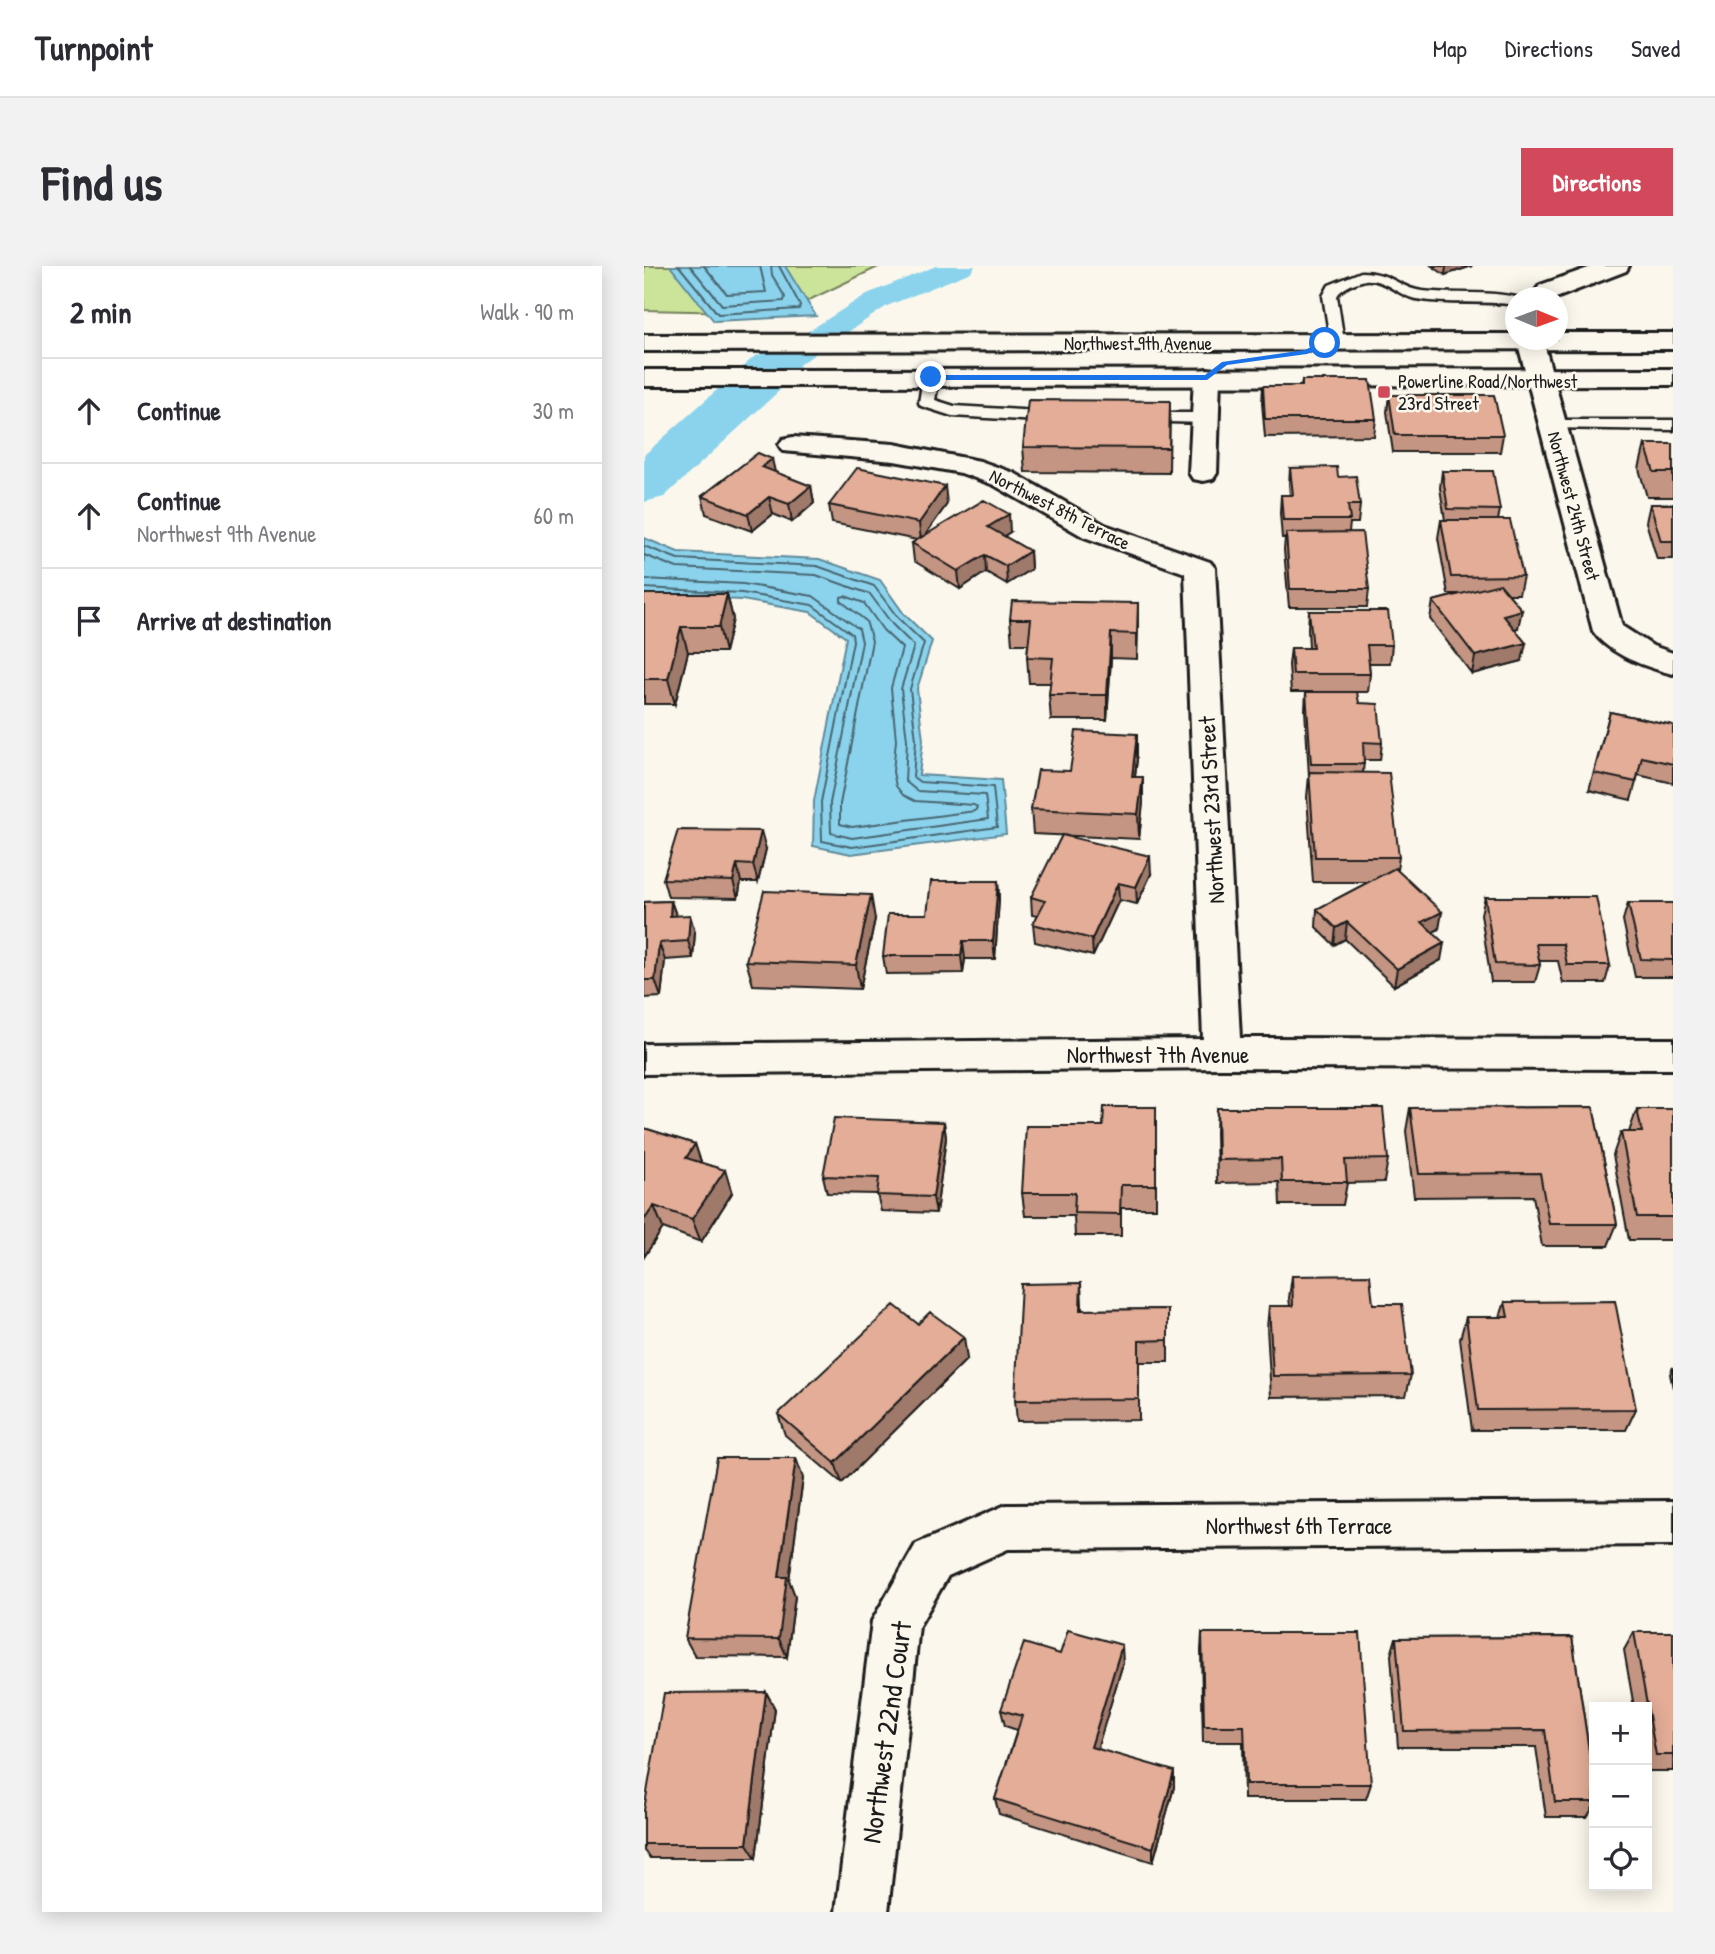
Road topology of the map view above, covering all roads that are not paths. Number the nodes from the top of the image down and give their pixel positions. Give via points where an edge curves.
1 (1617, 266) edge
2 (1558, 287) edge
3 (1505, 299) edge
4 (1505, 341) edge
5 (1568, 341) edge
6 (1673, 341) edge
7 (1331, 342) junction
8 (644, 343) edge
9 (1532, 350) edge
10 (931, 377) junction
11 (1207, 377) junction
12 (1540, 377) junction
13 (1673, 377) edge
14 (644, 378) edge
15 (1067, 417) edge
16 (1123, 417) edge
17 (1205, 418) junction
18 (1553, 425) junction
19 (1673, 425) edge
20 (793, 445) dead end
21 (1203, 473) dead end
22 (1200, 568) joint
23 (1673, 664) edge
24 (1222, 1053) junction
25 (1673, 1054) edge
26 (644, 1059) edge
27 (1673, 1523) edge
28 (932, 1560) joint
29 (862, 1912) edge

1 - 2 street
3 - 7 lane via 1417,295 1388,280 1362,276 1334,288 1329,296
4 - 7 street, Northwest 9th Avenue
5 - 6 street, Northwest 9th Avenue
7 - 8 street, Northwest 9th Avenue
7 - 11 street via 1307,352 1231,361
9 - 12 street, Northwest 24th Street
10 - 11 street, Northwest 9th Avenue
10 - 14 street, Northwest 9th Avenue
10 - 15 lane via 927,403 952,411
11 - 12 street, Northwest 9th Avenue
11 - 17 street
12 - 13 street, Northwest 9th Avenue
12 - 18 street, Northwest 24th Street
16 - 17 lane
17 - 21 street
18 - 19 lane
18 - 23 street, Northwest 24th Street via 1608,631 1642,653
20 - 22 street, Northwest 8th Terrace via 961,463 996,475 1081,524 1151,554
22 - 24 street, Northwest 23rd Street
24 - 25 street, Northwest 7th Avenue
24 - 26 street, Northwest 7th Avenue
27 - 28 street, Northwest 6th Terrace via 1006,1528
28 - 29 street, Northwest 22nd Court via 896,1621

